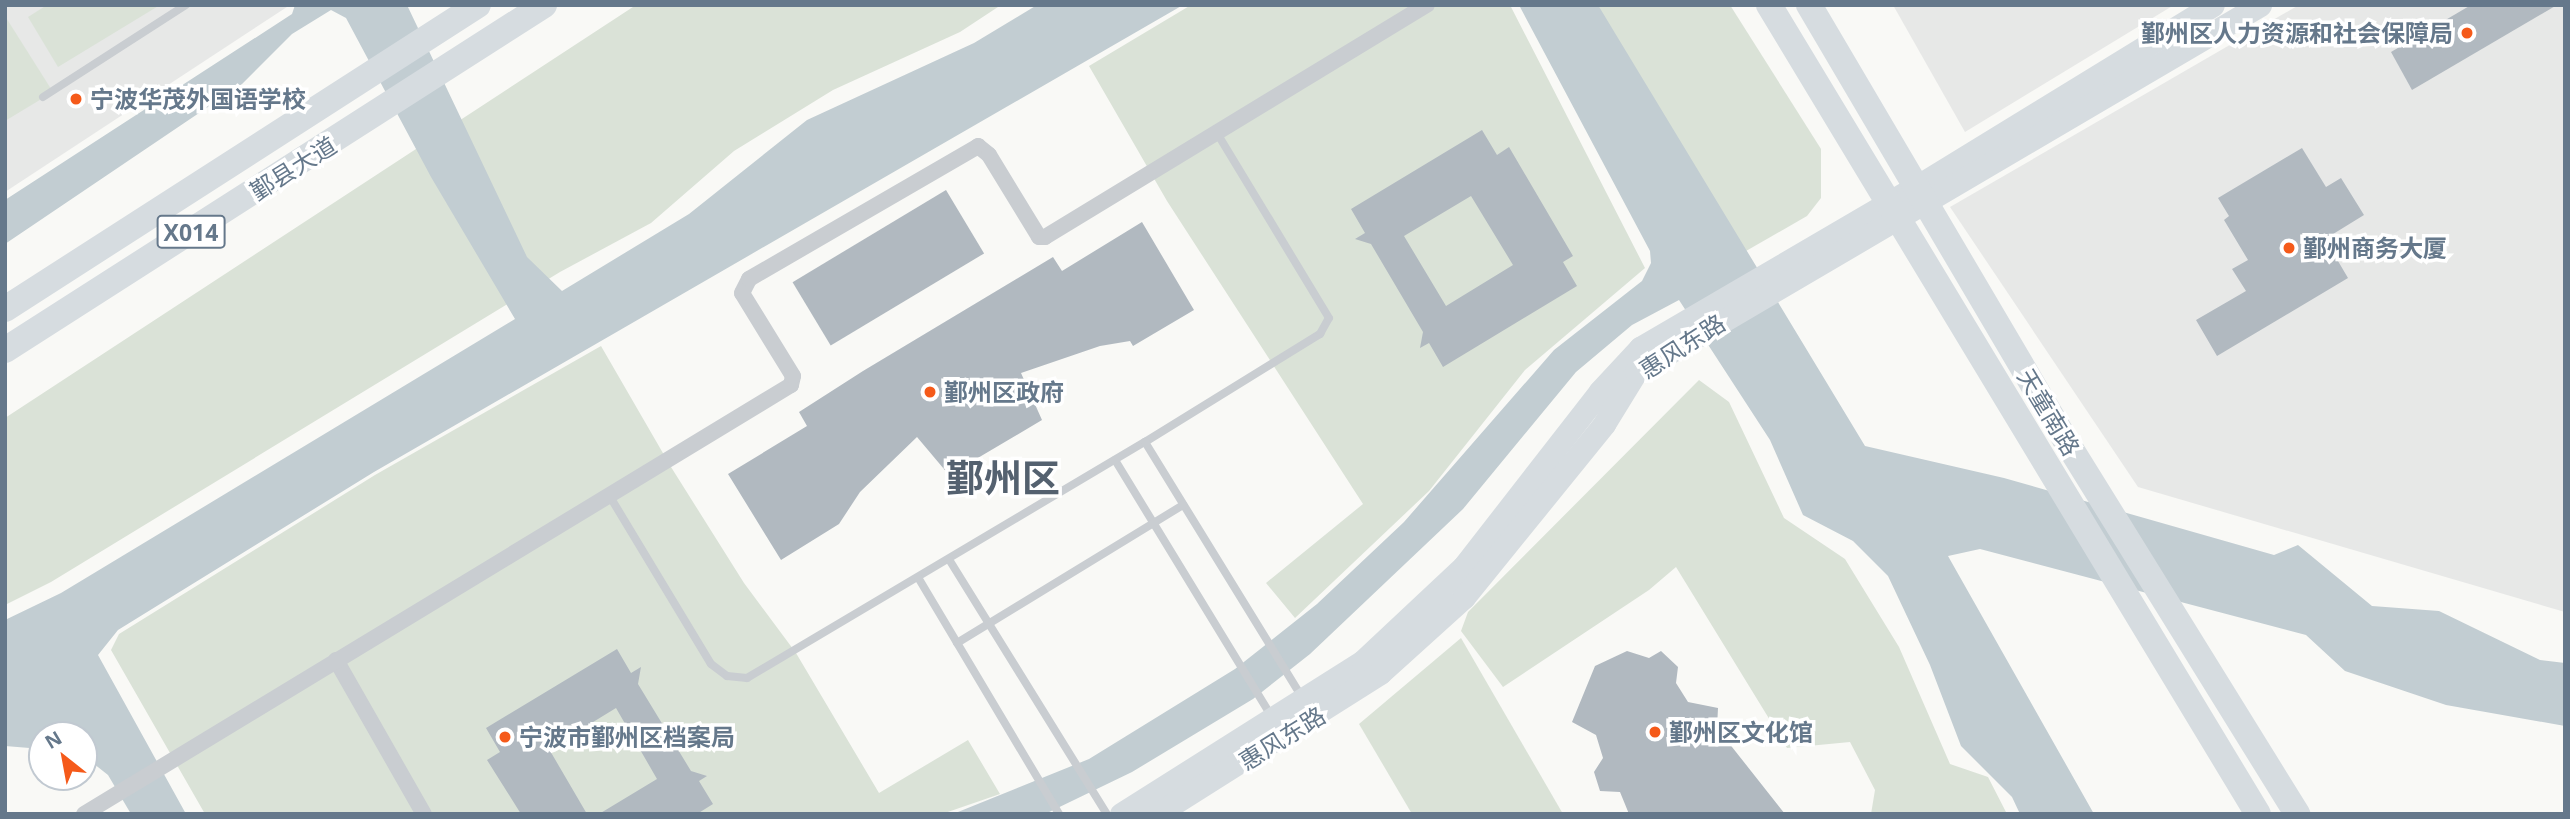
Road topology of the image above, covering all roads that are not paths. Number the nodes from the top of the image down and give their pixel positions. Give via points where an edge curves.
1 (186, 5) edge
2 (478, 5) edge
3 (544, 5) edge
4 (1427, 5) edge
5 (1769, 5) edge
6 (1809, 5) edge
7 (2213, 5) edge
8 (2260, 5) edge
9 (43, 97) dead end
10 (1217, 133) junction
11 (1921, 195) junction
12 (1894, 211) junction
13 (5, 309) edge
14 (5, 350) edge
15 (1145, 442) junction
16 (1115, 460) junction
17 (609, 495) junction
18 (1183, 505) junction
19 (1153, 523) junction
20 (950, 561) junction
21 (919, 579) junction
22 (989, 624) junction
23 (957, 643) junction
24 (336, 660) junction
25 (1310, 710) junction
26 (1279, 729) junction
27 (84, 814) edge
28 (424, 814) edge
29 (1059, 814) edge
30 (1107, 814) edge
31 (1121, 814) edge
32 (1157, 814) edge
33 (2258, 814) edge
34 (2297, 814) edge

1 - 9 lane
2 - 13 main road, 鄞县大道 / X014
3 - 14 main road, 鄞县大道 / X014
4 - 10 street
5 - 12 main road
6 - 11 main road, 天童南路
7 - 11 street, 惠风东路
8 - 11 street, 惠风东路
10 - 15 lane via 1329,318 1320,334
10 - 17 street via 1045,237 1038,237 989,155 978,146 749,279 742,293 793,376 790,385
11 - 12 street, 惠风东路
11 - 34 main road, 天童南路 via 2066,441
12 - 25 street, 惠风东路 via 1686,329 1640,348 1600,391 1464,566
12 - 33 main road
15 - 16 lane
15 - 18 lane
16 - 19 lane
16 - 20 lane
17 - 21 lane via 711,664 727,676 747,678
17 - 24 street
18 - 19 lane
18 - 25 lane
19 - 22 lane
19 - 26 lane
20 - 21 lane
20 - 22 lane
21 - 23 lane
22 - 23 lane
22 - 30 lane
23 - 29 lane
24 - 27 street
24 - 28 street
25 - 26 street, 惠风东路
26 - 31 street, 惠风东路
26 - 32 street, 惠风东路

